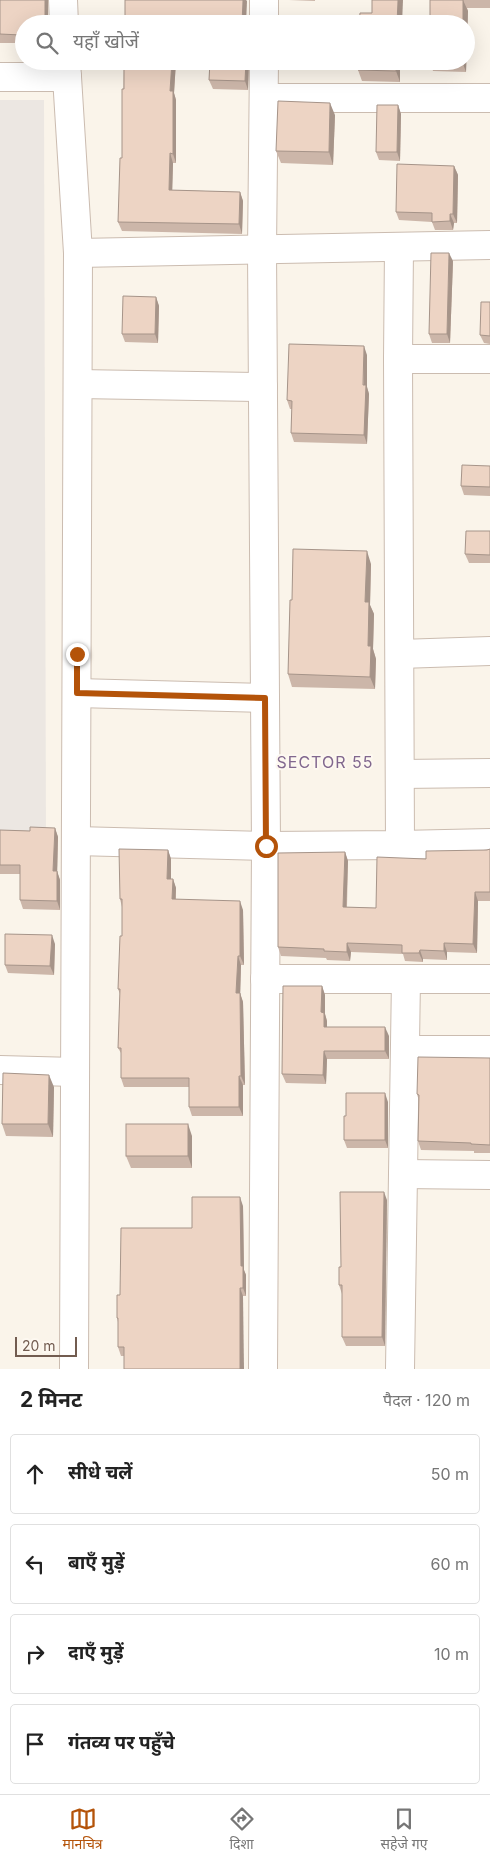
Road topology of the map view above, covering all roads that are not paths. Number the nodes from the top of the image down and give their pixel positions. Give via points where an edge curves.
1 (63, 0) edge
2 (264, 0) edge
3 (64, 15) edge
4 (264, 15) edge
5 (57, 70) edge
6 (67, 70) edge
7 (264, 70) edge
8 (0, 76) edge
9 (264, 98) junction
10 (490, 98) edge
11 (490, 246) edge
12 (399, 247) junction
13 (262, 250) junction
14 (78, 253) junction
15 (398, 359) junction
16 (490, 359) edge
17 (78, 384) junction
18 (263, 387) junction
19 (490, 651) edge
20 (400, 654) junction
21 (77, 693) junction
22 (265, 698) junction
23 (490, 772) edge
24 (400, 774) junction
25 (76, 841) junction
26 (490, 843) edge
27 (400, 845) junction
28 (266, 846) junction
29 (265, 979) junction
30 (406, 979) junction
31 (490, 979) edge
32 (405, 1050) junction
33 (490, 1050) edge
34 (0, 1070) edge
35 (75, 1072) junction
36 (403, 1174) junction
37 (490, 1175) edge
38 (74, 1369) edge
39 (263, 1369) edge
40 (400, 1369) edge

1 - 3 street
2 - 4 street
5 - 8 street
6 - 14 street
7 - 9 street
9 - 10 street
9 - 13 street
11 - 12 street
12 - 13 street
12 - 15 street
13 - 14 street
13 - 18 street
14 - 17 street
15 - 16 street
15 - 20 street
17 - 18 street
17 - 21 street
18 - 22 street
19 - 20 street
20 - 24 street
21 - 22 street
21 - 25 street
22 - 28 street
23 - 24 street
24 - 27 street
25 - 28 street
25 - 35 street
26 - 27 street
27 - 28 street
28 - 29 street
29 - 30 street
29 - 39 street
30 - 31 street
30 - 32 street
32 - 33 street
32 - 36 street
34 - 35 street
35 - 38 street
36 - 37 street
36 - 40 street

